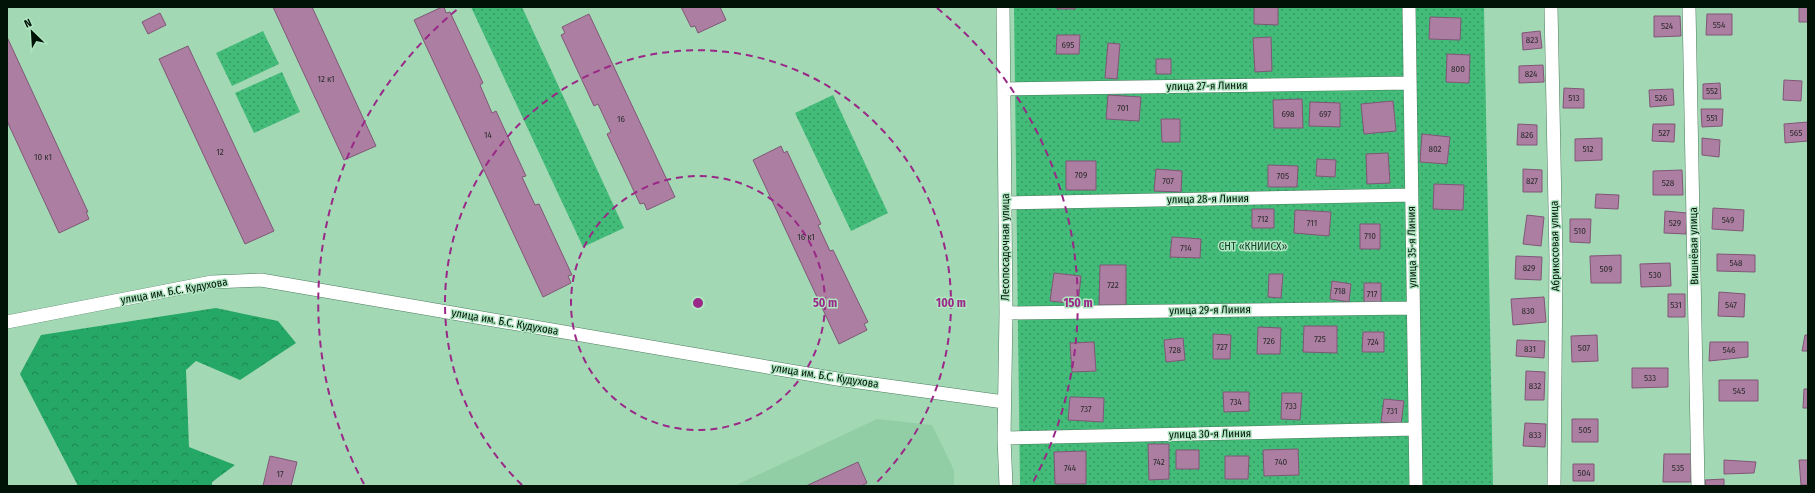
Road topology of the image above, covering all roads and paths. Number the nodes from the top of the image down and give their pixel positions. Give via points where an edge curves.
1 (1003, 7) edge
2 (1409, 7) edge
3 (1551, 7) edge
4 (1689, 7) edge
5 (1410, 83) junction
6 (1004, 89) junction
7 (1411, 195) junction
8 (1005, 203) junction
9 (1413, 308) junction
10 (1006, 312) junction
11 (7, 322) edge
12 (1004, 402) junction
13 (1415, 430) junction
14 (1004, 438) junction
15 (1006, 486) edge
16 (1416, 486) edge
17 (1554, 486) edge
18 (1698, 486) edge

1 - 6 street, Лесопосадочная улица
2 - 5 street, улица 35-я Линия
3 - 17 street, Абрикосовая улица via 1556,259
4 - 18 street, Вишнёвая улица
5 - 6 street, улица 27-я Линия
5 - 7 street, улица 35-я Линия
6 - 8 street, Лесопосадочная улица
7 - 8 street, улица 28-я Линия
7 - 9 street, улица 35-я Линия
8 - 10 street, Лесопосадочная улица
9 - 10 street, улица 29-я Линия
9 - 13 street, улица 35-я Линия
10 - 12 street, Лесопосадочная улица
11 - 12 street, улица им. Б.С. Кудухова via 212,282 261,280 837,379
12 - 14 street, Лесопосадочная улица
13 - 14 street, улица 30-я Линия
13 - 16 street, улица 35-я Линия
14 - 15 street, Лесопосадочная улица

